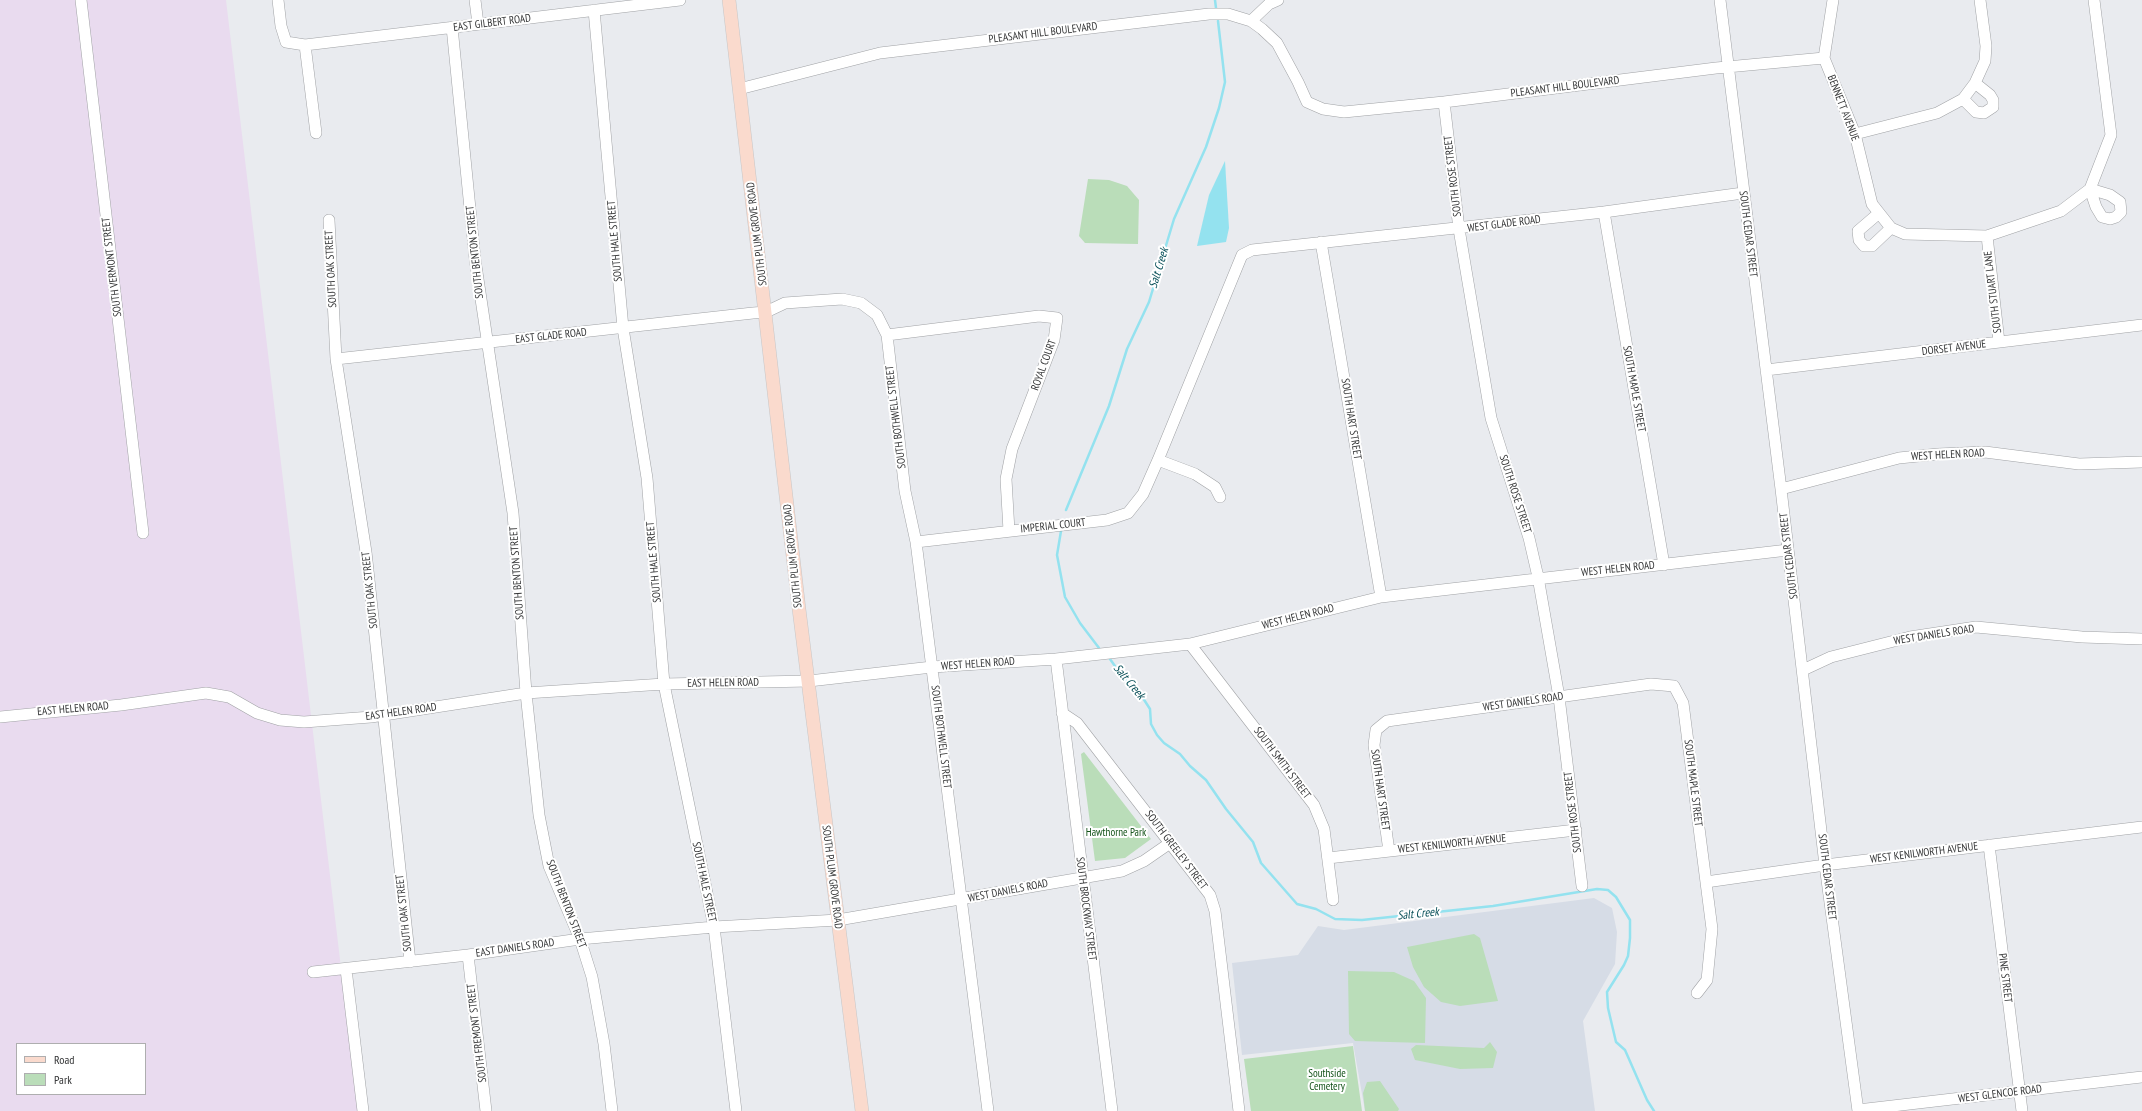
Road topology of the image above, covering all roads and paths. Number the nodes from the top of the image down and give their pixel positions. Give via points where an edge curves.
1 (81, 0) edge
2 (278, 0) edge
3 (475, 0) edge
4 (680, 0) edge
5 (729, 0) edge
6 (1278, 0) edge
7 (1720, 0) edge
8 (1833, 0) edge
9 (1980, 0) edge
10 (2094, 0) edge
11 (594, 10) junction
12 (1251, 21) junction
13 (478, 24) junction
14 (452, 27) junction
15 (305, 45) junction
16 (1824, 58) junction
17 (1728, 67) junction
18 (1975, 83) junction
19 (739, 89) junction
20 (1962, 99) junction
21 (1444, 102) junction
22 (316, 133) dead end
23 (1855, 134) junction
24 (1743, 193) junction
25 (1604, 212) junction
26 (1879, 213) junction
27 (329, 220) dead end
28 (1892, 228) junction
29 (1459, 229) junction
30 (1987, 236) junction
31 (1322, 242) junction
32 (1242, 255) joint
33 (766, 312) junction
34 (2142, 325) edge
35 (624, 328) junction
36 (887, 335) junction
37 (486, 342) junction
38 (1999, 342) junction
39 (336, 358) junction
40 (1766, 370) junction
41 (1158, 460) junction
42 (2142, 462) edge
43 (1781, 489) junction
44 (1220, 497) dead end
45 (1008, 531) junction
46 (143, 533) dead end
47 (916, 542) junction
48 (1788, 550) junction
49 (1664, 565) junction
50 (1538, 577) junction
51 (1381, 597) junction
52 (2142, 639) edge
53 (1190, 644) junction
54 (1056, 658) junction
55 (932, 667) junction
56 (1803, 670) junction
57 (808, 681) junction
58 (664, 684) junction
59 (1674, 686) joint
60 (526, 693) junction
61 (1559, 697) junction
62 (1062, 712) junction
63 (383, 716) junction
64 (0, 717) edge
65 (1376, 730) joint
66 (2142, 827) edge
67 (1576, 830) junction
68 (1170, 842) junction
69 (1989, 845) junction
70 (1389, 851) junction
71 (1328, 858) junction
72 (1825, 865) junction
73 (1082, 876) junction
74 (1706, 882) junction
75 (1582, 886) dead end
76 (962, 900) junction
77 (1333, 900) dead end
78 (838, 920) junction
79 (714, 927) junction
80 (580, 939) junction
81 (468, 955) junction
82 (410, 962) junction
83 (346, 969) junction
84 (313, 972) dead end
85 (1697, 993) dead end
86 (2142, 1077) edge
87 (2020, 1092) junction
88 (363, 1111) edge
89 (486, 1111) edge
90 (612, 1111) edge
91 (736, 1111) edge
92 (862, 1111) edge
93 (988, 1111) edge
94 (1112, 1111) edge
95 (1239, 1111) edge
96 (1858, 1111) edge
97 (2022, 1111) edge

1 - 46 street, SOUTH VERMONT STREET
2 - 15 street via 286,42
3 - 13 street
4 - 11 street, EAST GILBERT ROAD
5 - 19 main road, SOUTH PLUM GROVE ROAD
6 - 12 street via 1269,4
7 - 17 street, SOUTH CEDAR STREET
8 - 16 street
9 - 18 street via 1986,54
10 - 30 street, SOUTH STUART LANE via 2111,135 2090,188 2061,211
11 - 13 street, EAST GILBERT ROAD
11 - 35 street, SOUTH HALE STREET
12 - 19 street, PLEASANT HILL BOULEVARD via 1228,14 1209,14 928,47 861,57
12 - 21 street, PLEASANT HILL BOULEVARD via 1277,43 1298,82 1303,106 1344,112
13 - 14 street, EAST GILBERT ROAD
14 - 15 street, EAST GILBERT ROAD
14 - 37 street, SOUTH BENTON STREET via 475,259
15 - 22 street
16 - 17 street, PLEASANT HILL BOULEVARD
16 - 23 street, BENNETT AVENUE
17 - 21 street, PLEASANT HILL BOULEVARD
17 - 24 street, SOUTH CEDAR STREET
18 - 20 street
18 - 20 street via 1990,95 1993,107 1984,113 1976,112
19 - 33 main road, SOUTH PLUM GROVE ROAD
20 - 23 street via 1937,113
21 - 29 street, SOUTH ROSE STREET
23 - 26 street, BENNETT AVENUE via 1872,204
24 - 25 street, WEST GLADE ROAD
24 - 40 street, SOUTH CEDAR STREET
25 - 29 street, WEST GLADE ROAD
25 - 49 street, SOUTH MAPLE STREET
26 - 28 street, BENNETT AVENUE
26 - 28 street via 1858,231 1858,240 1864,246 1872,246
27 - 39 street, SOUTH OAK STREET
28 - 30 street via 1905,234
29 - 31 street, WEST GLADE ROAD
29 - 50 street, SOUTH ROSE STREET via 1491,418 1529,538
30 - 38 street, SOUTH STUART LANE
31 - 32 street, WEST GLADE ROAD via 1252,250
31 - 51 street, SOUTH HART STREET
32 - 41 street, IMPERIAL COURT
33 - 35 street, EAST GLADE ROAD
33 - 36 street, SOUTH BOTHWELL STREET via 785,303 842,299 861,303 877,315
33 - 57 main road, SOUTH PLUM GROVE ROAD
34 - 38 street, DORSET AVENUE
35 - 37 street, EAST GLADE ROAD
35 - 58 street, SOUTH HALE STREET via 647,478
36 - 45 street, ROYAL COURT via 1039,316 1057,318 1054,340 1012,449 1006,478
36 - 47 street, SOUTH BOTHWELL STREET via 905,491
37 - 39 street, EAST GLADE ROAD
37 - 60 street, SOUTH BENTON STREET via 512,513
38 - 40 street, DORSET AVENUE
39 - 63 street, SOUTH OAK STREET via 366,552
40 - 43 street, SOUTH CEDAR STREET
41 - 44 street via 1195,474 1215,487
41 - 45 street, IMPERIAL COURT via 1143,494 1128,513 1107,520
42 - 43 street, WEST HELEN ROAD via 2079,464 1985,452 1938,454 1899,458
43 - 48 street, SOUTH CEDAR STREET
45 - 47 street, IMPERIAL COURT
47 - 55 street, SOUTH BOTHWELL STREET
48 - 49 street, WEST HELEN ROAD
48 - 56 street, SOUTH CEDAR STREET
49 - 50 street, WEST HELEN ROAD
50 - 51 street, WEST HELEN ROAD
50 - 61 street, SOUTH ROSE STREET
51 - 53 street, WEST HELEN ROAD
52 - 56 street, WEST DANIELS ROAD via 2082,637 1976,627 1910,637 1831,657
53 - 54 street, WEST HELEN ROAD
53 - 71 street, SOUTH SMITH STREET via 1314,805 1324,829
54 - 55 street, WEST HELEN ROAD
54 - 62 street, SOUTH BROCKWAY STREET
55 - 57 street, WEST HELEN ROAD
55 - 76 street, SOUTH BOTHWELL STREET
56 - 72 street, SOUTH CEDAR STREET
57 - 58 street, EAST HELEN ROAD
57 - 78 main road, SOUTH PLUM GROVE ROAD
58 - 60 street, EAST HELEN ROAD
58 - 79 street, SOUTH HALE STREET
59 - 61 street, WEST DANIELS ROAD via 1651,684
59 - 74 street, SOUTH MAPLE STREET via 1683,703
60 - 63 street, EAST HELEN ROAD
60 - 80 street, SOUTH BENTON STREET via 544,844 549,866
61 - 65 street, WEST DANIELS ROAD via 1387,722
61 - 67 street, SOUTH ROSE STREET
62 - 68 street, SOUTH GREELEY STREET via 1077,723
62 - 73 street, SOUTH BROCKWAY STREET
63 - 64 street, EAST HELEN ROAD via 304,722 280,720 257,713 229,697 206,693
63 - 82 street, SOUTH OAK STREET
65 - 70 street, SOUTH HART STREET via 1374,745
66 - 69 street, WEST KENILWORTH AVENUE
67 - 70 street, WEST KENILWORTH AVENUE
67 - 75 street, SOUTH ROSE STREET
68 - 73 street, WEST DANIELS ROAD via 1133,867 1122,871
68 - 95 street, SOUTH GREELEY STREET via 1206,890 1215,911
69 - 72 street, WEST KENILWORTH AVENUE
69 - 87 street, PINE STREET
70 - 71 street, WEST KENILWORTH AVENUE
71 - 77 street, SOUTH SMITH STREET
72 - 74 street, WEST KENILWORTH AVENUE
72 - 96 street, SOUTH CEDAR STREET
73 - 76 street, WEST DANIELS ROAD
73 - 94 street, SOUTH BROCKWAY STREET
74 - 85 street, SOUTH MAPLE STREET via 1712,929 1707,980
76 - 78 street, WEST DANIELS ROAD
76 - 93 street, SOUTH BOTHWELL STREET
78 - 79 street, EAST DANIELS ROAD
78 - 92 main road, SOUTH PLUM GROVE ROAD
79 - 80 street, EAST DANIELS ROAD
79 - 91 street, SOUTH HALE STREET
80 - 81 street, EAST DANIELS ROAD
80 - 90 street, SOUTH BENTON STREET via 599,1010
81 - 82 street, EAST DANIELS ROAD
81 - 89 street, SOUTH FREMONT STREET
82 - 83 street, EAST DANIELS ROAD
83 - 84 street, EAST DANIELS ROAD
83 - 88 street
86 - 87 street, WEST GLENCOE ROAD
87 - 96 street, WEST GLENCOE ROAD
87 - 97 street, PINE STREET

